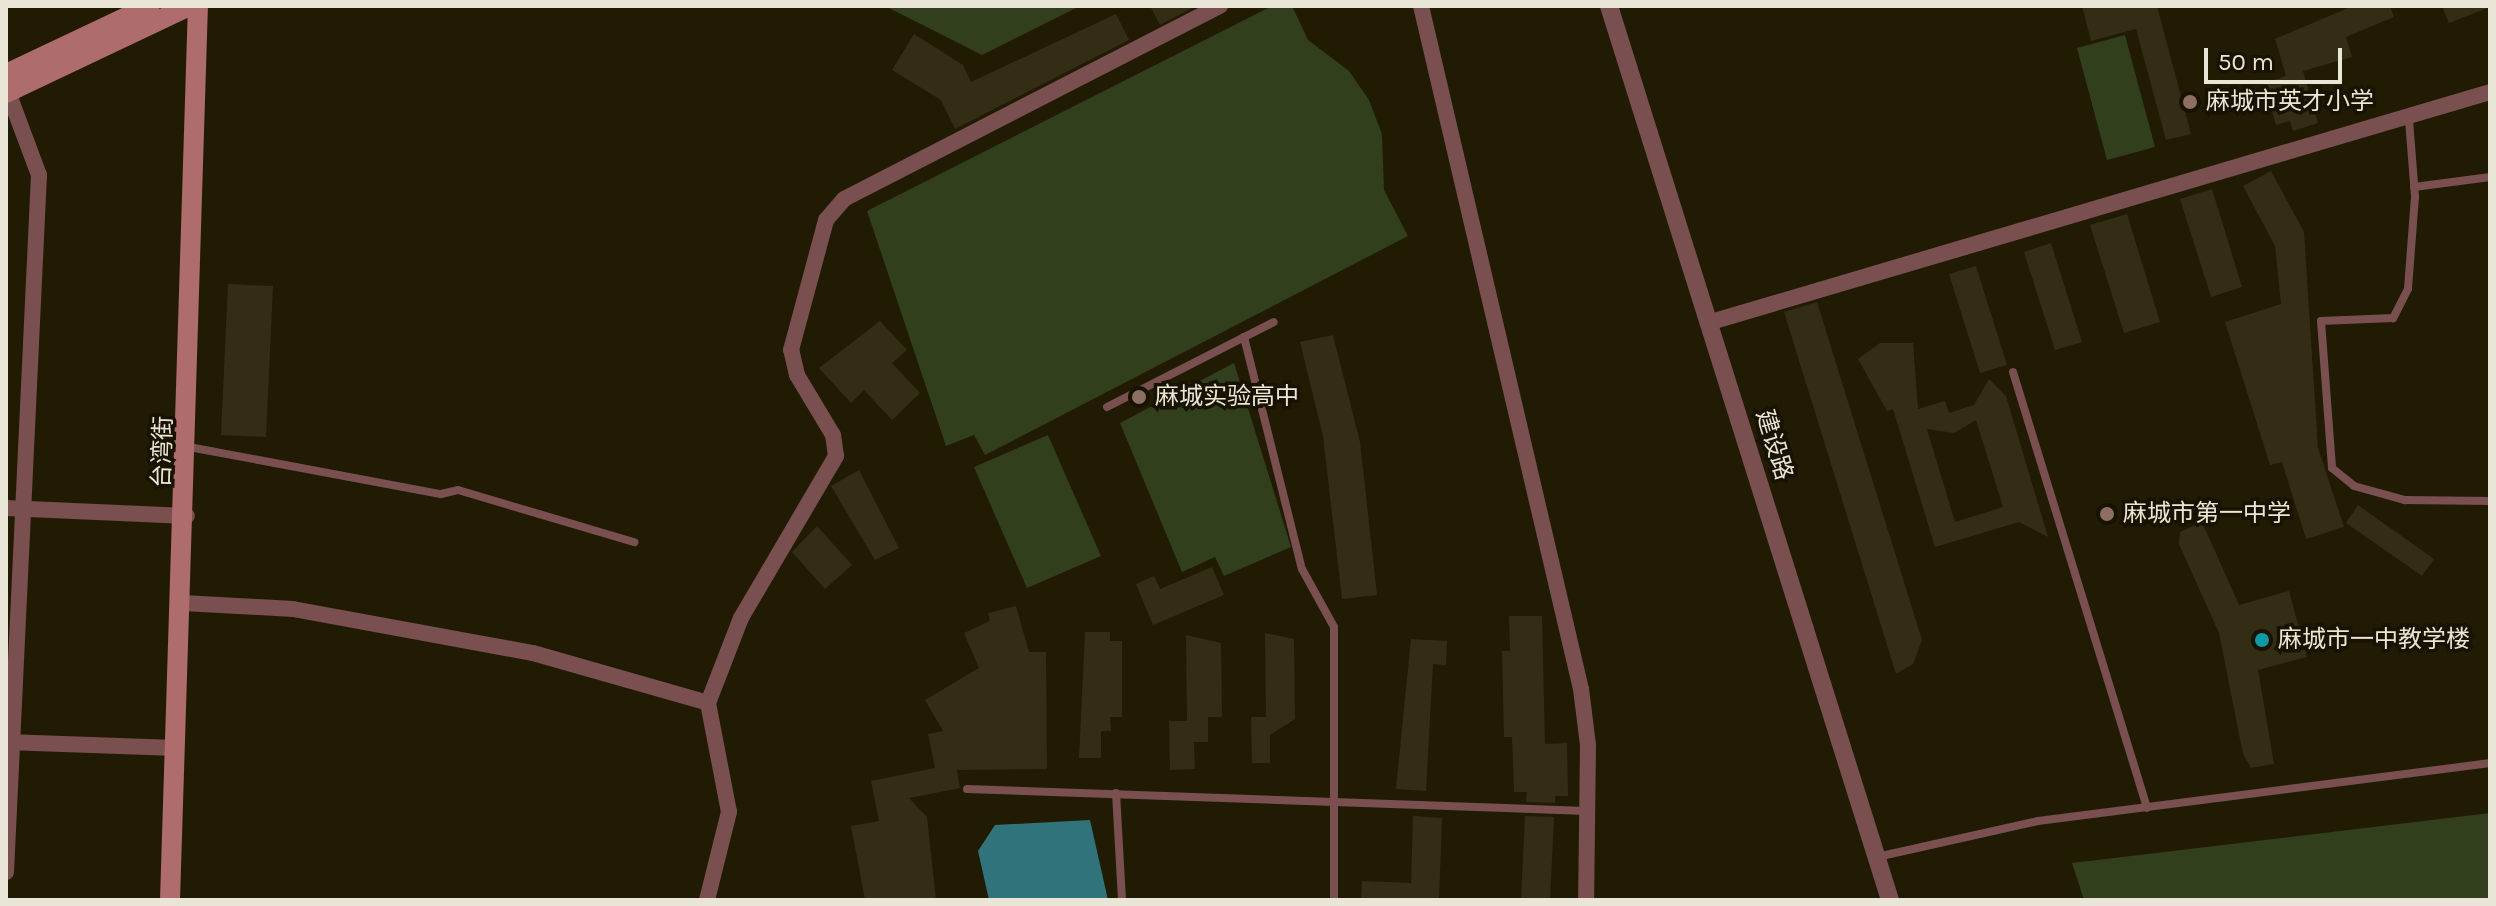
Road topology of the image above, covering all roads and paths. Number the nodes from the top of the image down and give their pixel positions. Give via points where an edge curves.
1 (150, 6) edge
2 (189, 6) edge
3 (198, 6) edge
4 (1220, 6) edge
5 (1421, 6) edge
6 (1609, 6) edge
7 (7, 86) edge
8 (2490, 92) edge
9 (2409, 120) junction
10 (2490, 177) edge
11 (2414, 187) junction
12 (1274, 322) dead end
13 (1711, 322) junction
14 (1244, 337) junction
15 (2013, 372) dead end
16 (1107, 407) dead end
17 (189, 447) junction
18 (2490, 501) edge
19 (14, 509) edge
20 (187, 516) junction
21 (634, 542) dead end
22 (183, 603) junction
23 (708, 703) junction
24 (9, 742) edge
25 (176, 748) junction
26 (2490, 763) edge
27 (967, 789) dead end
28 (1116, 793) junction
29 (1334, 799) junction
30 (2147, 808) junction
31 (1587, 811) junction
32 (1877, 857) junction
33 (6, 872) edge
34 (170, 900) edge
35 (707, 900) edge
36 (1122, 900) edge
37 (1334, 900) edge
38 (1586, 900) edge
39 (1890, 900) edge

1 - 7 main road
2 - 7 main road
3 - 17 main road, 台湾街
4 - 23 street via 836,206 791,350 797,375 833,435 836,456 741,618
5 - 31 street via 1581,689
6 - 13 street, 建设路
7 - 19 street via 39,175
8 - 9 street
9 - 11 lane
9 - 13 street via 2256,158
10 - 11 lane
11 - 18 lane via 2408,289 2393,318 2321,321 2332,468 2354,486 2405,500
12 - 14 lane
13 - 32 street, 建设路
14 - 16 lane
14 - 29 lane via 1302,569 1334,627
15 - 30 lane
17 - 20 main road, 台湾街
17 - 21 lane via 441,494 458,490
19 - 20 street
19 - 24 street
20 - 22 main road, 台湾街
22 - 23 street via 293,609 533,653
22 - 25 main road, 台湾街
23 - 35 street via 729,812
24 - 25 street
24 - 33 street
25 - 34 main road, 台湾街
26 - 30 lane
27 - 28 lane
28 - 29 lane
28 - 36 lane
29 - 31 lane
29 - 37 lane
30 - 32 lane via 2038,821
31 - 38 street
32 - 39 street, 建设路

